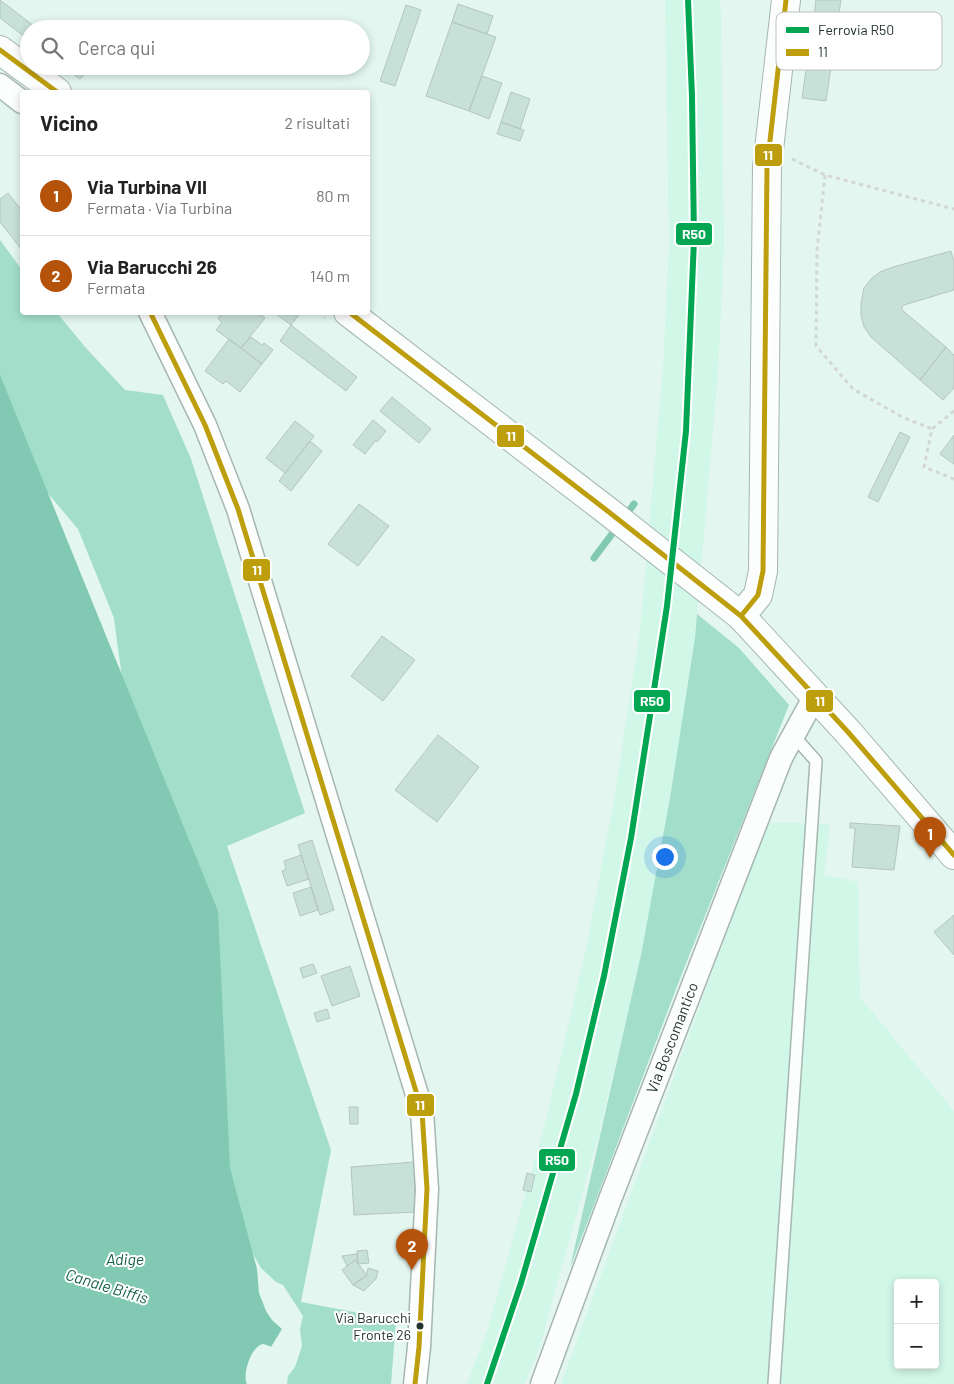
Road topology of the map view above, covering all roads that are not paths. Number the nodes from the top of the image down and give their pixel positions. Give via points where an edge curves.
1 (0, 50) edge
2 (20, 65) edge
3 (778, 70) edge
4 (34, 75) edge
5 (0, 85) edge
6 (54, 90) edge
7 (20, 100) edge
8 (151, 315) edge
9 (337, 315) edge
10 (741, 616) junction
11 (815, 696) junction
12 (793, 735) junction
13 (954, 855) edge
14 (415, 1384) edge
15 (542, 1384) edge
16 (774, 1384) edge

1 - 2 street
3 - 10 street via 767,167 764,571 758,595
4 - 6 street
5 - 7 street
8 - 14 street via 205,425 238,509 422,1111 427,1189
9 - 10 street via 612,515
10 - 11 street
11 - 12 street, Via Boscomantico
11 - 13 street
12 - 15 street, Via Boscomantico via 781,758 616,1184
12 - 16 lane via 816,761

